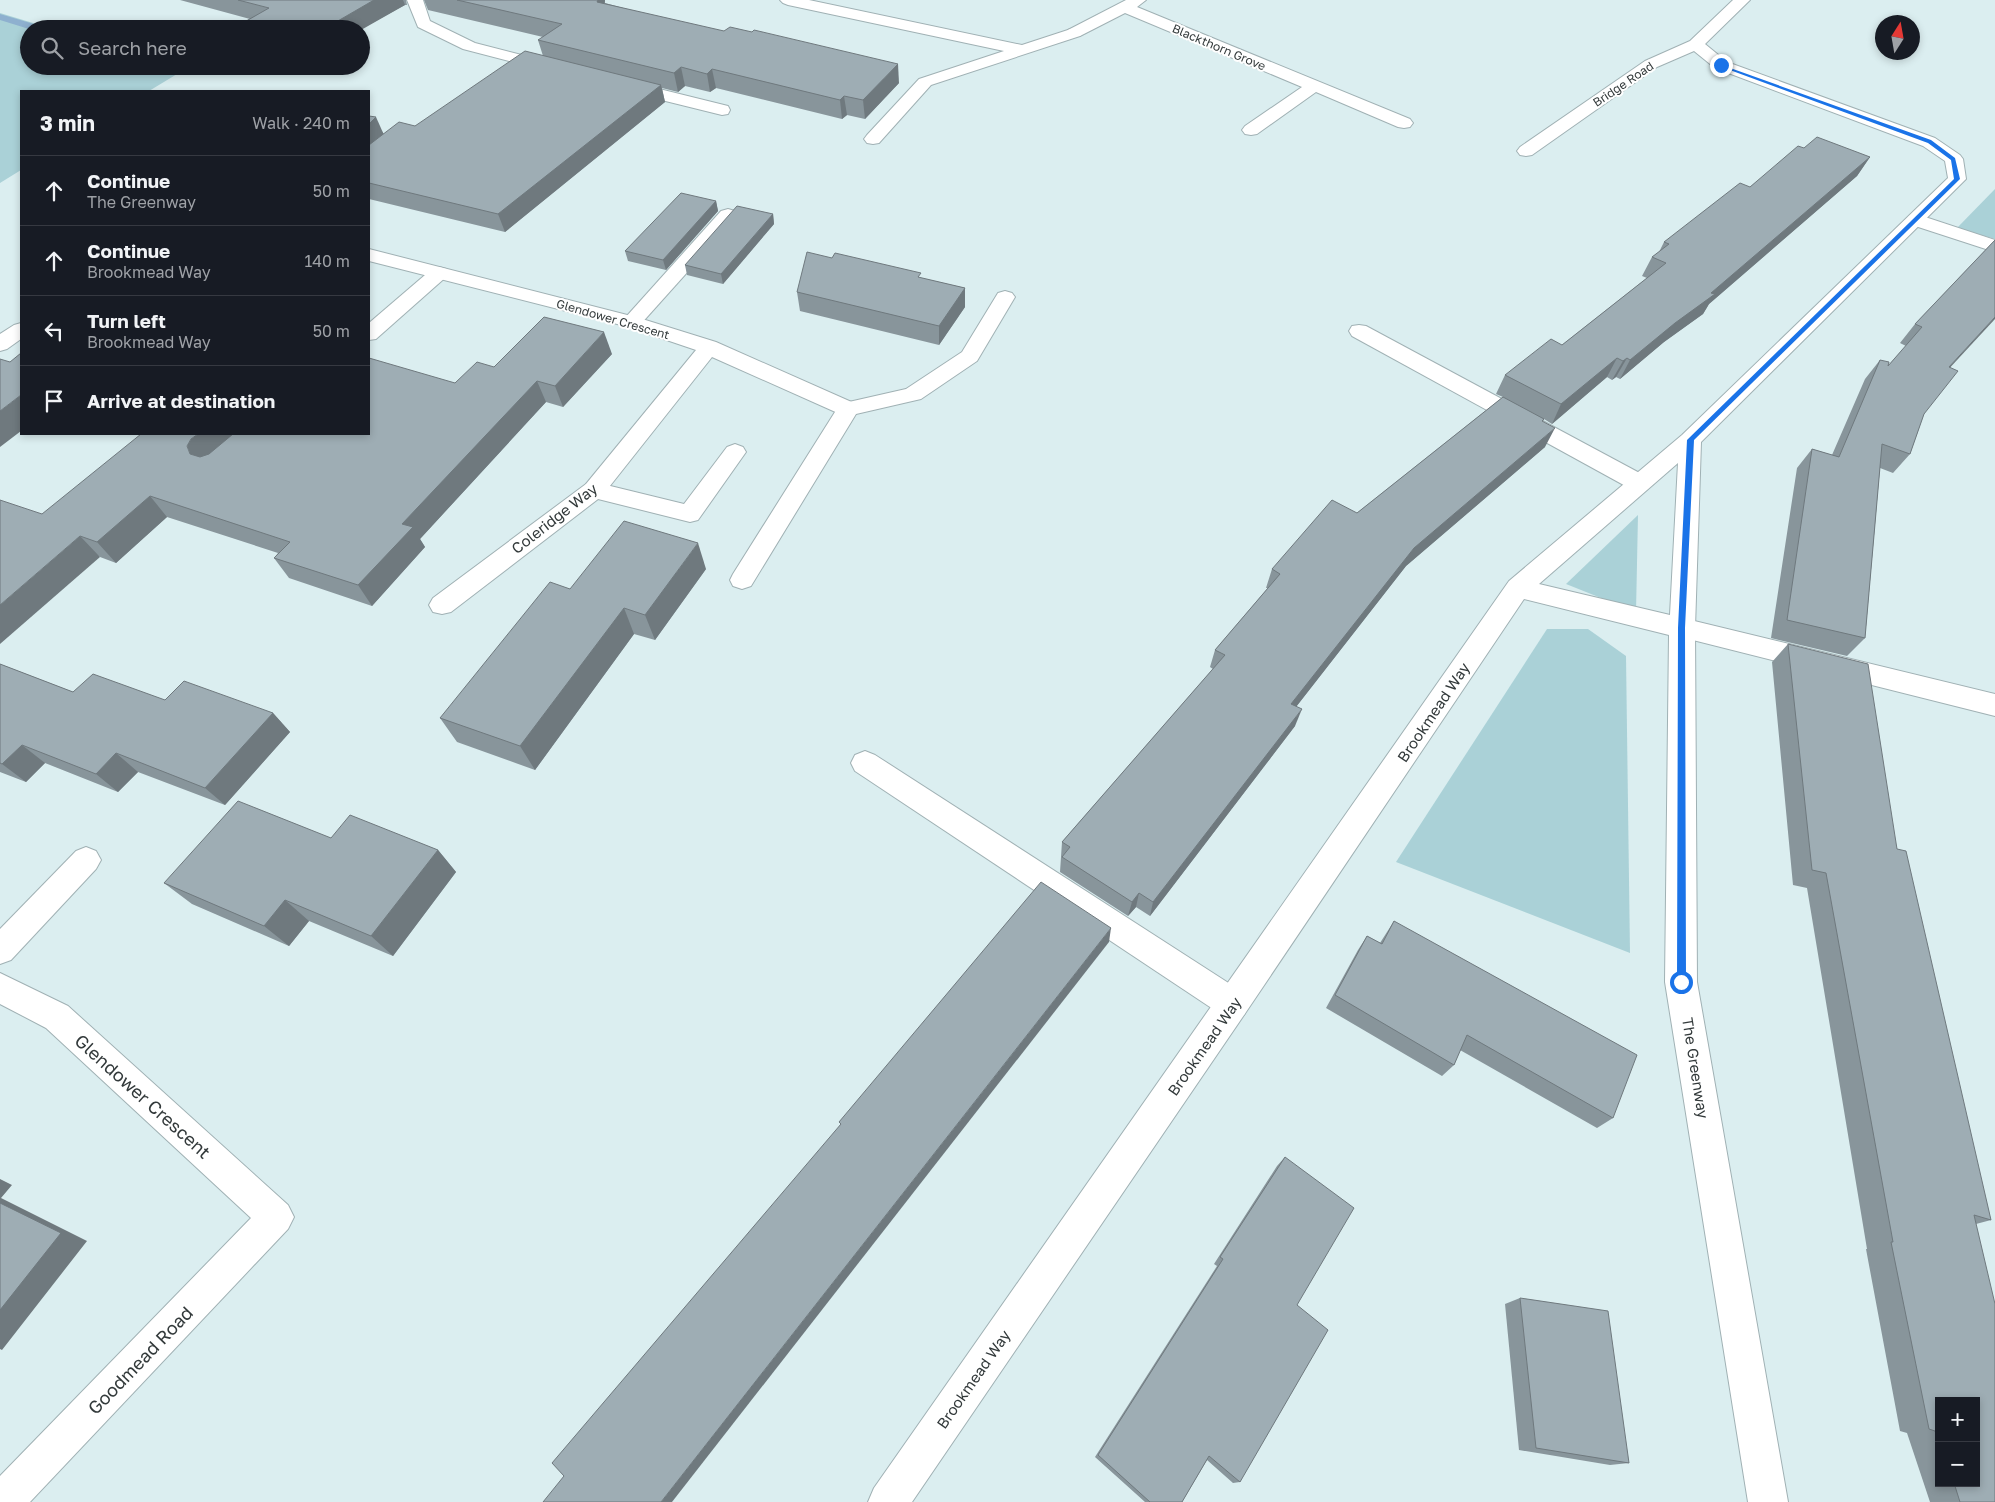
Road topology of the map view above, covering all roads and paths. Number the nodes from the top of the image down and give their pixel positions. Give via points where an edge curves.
1 (415, 0) edge
2 (788, 0) edge
3 (1742, 0) edge
4 (1131, 4) edge
5 (1696, 44) junction
6 (1023, 50) junction
7 (565, 71) edge
8 (611, 82) edge
9 (1314, 86) junction
10 (722, 110) dead end
11 (1404, 123) dead end
12 (1252, 130) dead end
13 (873, 139) dead end
14 (1526, 151) dead end
15 (728, 215) edge
16 (1916, 220) junction
17 (1995, 246) edge
18 (370, 255) edge
19 (439, 273) junction
20 (1005, 297) dead end
21 (632, 322) junction
22 (20, 330) edge
23 (1359, 331) dead end
24 (370, 333) edge
25 (0, 344) edge
26 (709, 348) junction
27 (848, 409) junction
28 (1690, 440) junction
29 (735, 452) dead end
30 (1639, 484) junction
31 (594, 490) junction
32 (742, 580) dead end
33 (1518, 588) junction
34 (442, 604) dead end
35 (1682, 628) junction
36 (1995, 705) edge
37 (865, 763) dead end
38 (86, 860) dead end
39 (0, 950) edge
40 (0, 988) edge
41 (1233, 1004) junction
42 (276, 1217) joint
43 (3, 1502) edge
44 (888, 1502) edge
45 (1768, 1502) edge

1 - 7 street via 423,24 469,46
2 - 6 street
3 - 5 street, Bridge Road
4 - 6 street via 1074,33
4 - 9 street, Blackthorn Grove
5 - 14 street, Bridge Road via 1651,64
5 - 16 street, Brookmead Way via 1721,65 1929,142 1954,159 1957,179
6 - 13 street via 925,82
8 - 10 street
9 - 11 street, Blackthorn Grove
9 - 12 street
15 - 21 street
16 - 17 street
16 - 28 street, Brookmead Way
18 - 19 street, Glendower Crescent
19 - 21 street, Glendower Crescent
19 - 24 street
20 - 27 street via 970,356 913,394
21 - 26 street, Glendower Crescent
22 - 25 street
23 - 30 street
26 - 27 street, Glendower Crescent
26 - 31 street, Coleridge Way
27 - 32 street
28 - 30 street, Brookmead Way
28 - 35 street
29 - 31 street via 690,514
30 - 33 street, Brookmead Way
31 - 34 street, Coleridge Way
33 - 35 street
33 - 41 street, Brookmead Way
35 - 36 street
35 - 45 street, The Greenway via 1681,982
37 - 41 street
38 - 39 street
40 - 42 street, Glendower Crescent via 57,1017
41 - 44 street, Brookmead Way
42 - 43 street, Goodmead Road

